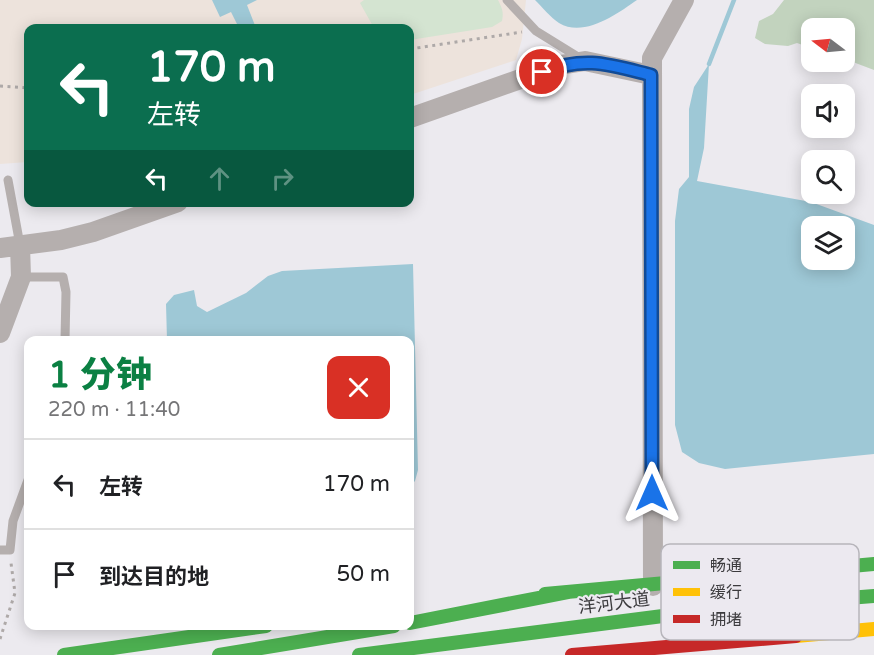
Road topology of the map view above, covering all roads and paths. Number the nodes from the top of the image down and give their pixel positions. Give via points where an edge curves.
1 (507, 0) edge
2 (684, 0) edge
3 (536, 31) junction
4 (414, 48) edge
5 (585, 61) junction
6 (651, 75) junction
7 (0, 86) edge
8 (24, 88) edge
9 (414, 117) edge
10 (8, 180) dead end
11 (164, 207) edge
12 (20, 245) junction
13 (0, 248) edge
14 (21, 277) junction
15 (0, 333) edge
16 (65, 336) edge
17 (24, 491) edge
18 (5, 550) edge
19 (874, 564) edge
20 (859, 565) edge
21 (661, 585) edge
22 (652, 586) junction
23 (569, 592) junction
24 (874, 596) edge
25 (859, 597) edge
26 (440, 603) dead end
27 (661, 616) edge
28 (414, 622) edge
29 (874, 628) edge
30 (859, 629) edge
31 (238, 630) edge
32 (370, 630) edge
33 (0, 639) edge
34 (734, 640) edge
35 (64, 655) edge
36 (219, 655) edge
37 (359, 655) edge
38 (572, 655) edge

1 - 3 lane
2 - 6 street via 652,58
3 - 4 path
3 - 5 lane
5 - 6 street
5 - 9 street via 560,65
6 - 22 street
7 - 8 path
10 - 12 lane
11 - 12 street via 93,232
12 - 13 street
12 - 14 street
14 - 15 street
14 - 16 lane via 63,278
17 - 18 lane
18 - 33 path via 15,593
19 - 20 main road, 洋河大道
21 - 22 main road, 洋河大道
22 - 23 main road, 洋河大道
23 - 26 main road, 洋河大道
23 - 28 main road
24 - 25 main road, 洋河大道
27 - 37 main road, 洋河大道
29 - 30 main road
31 - 35 main road
32 - 36 main road
34 - 38 main road

